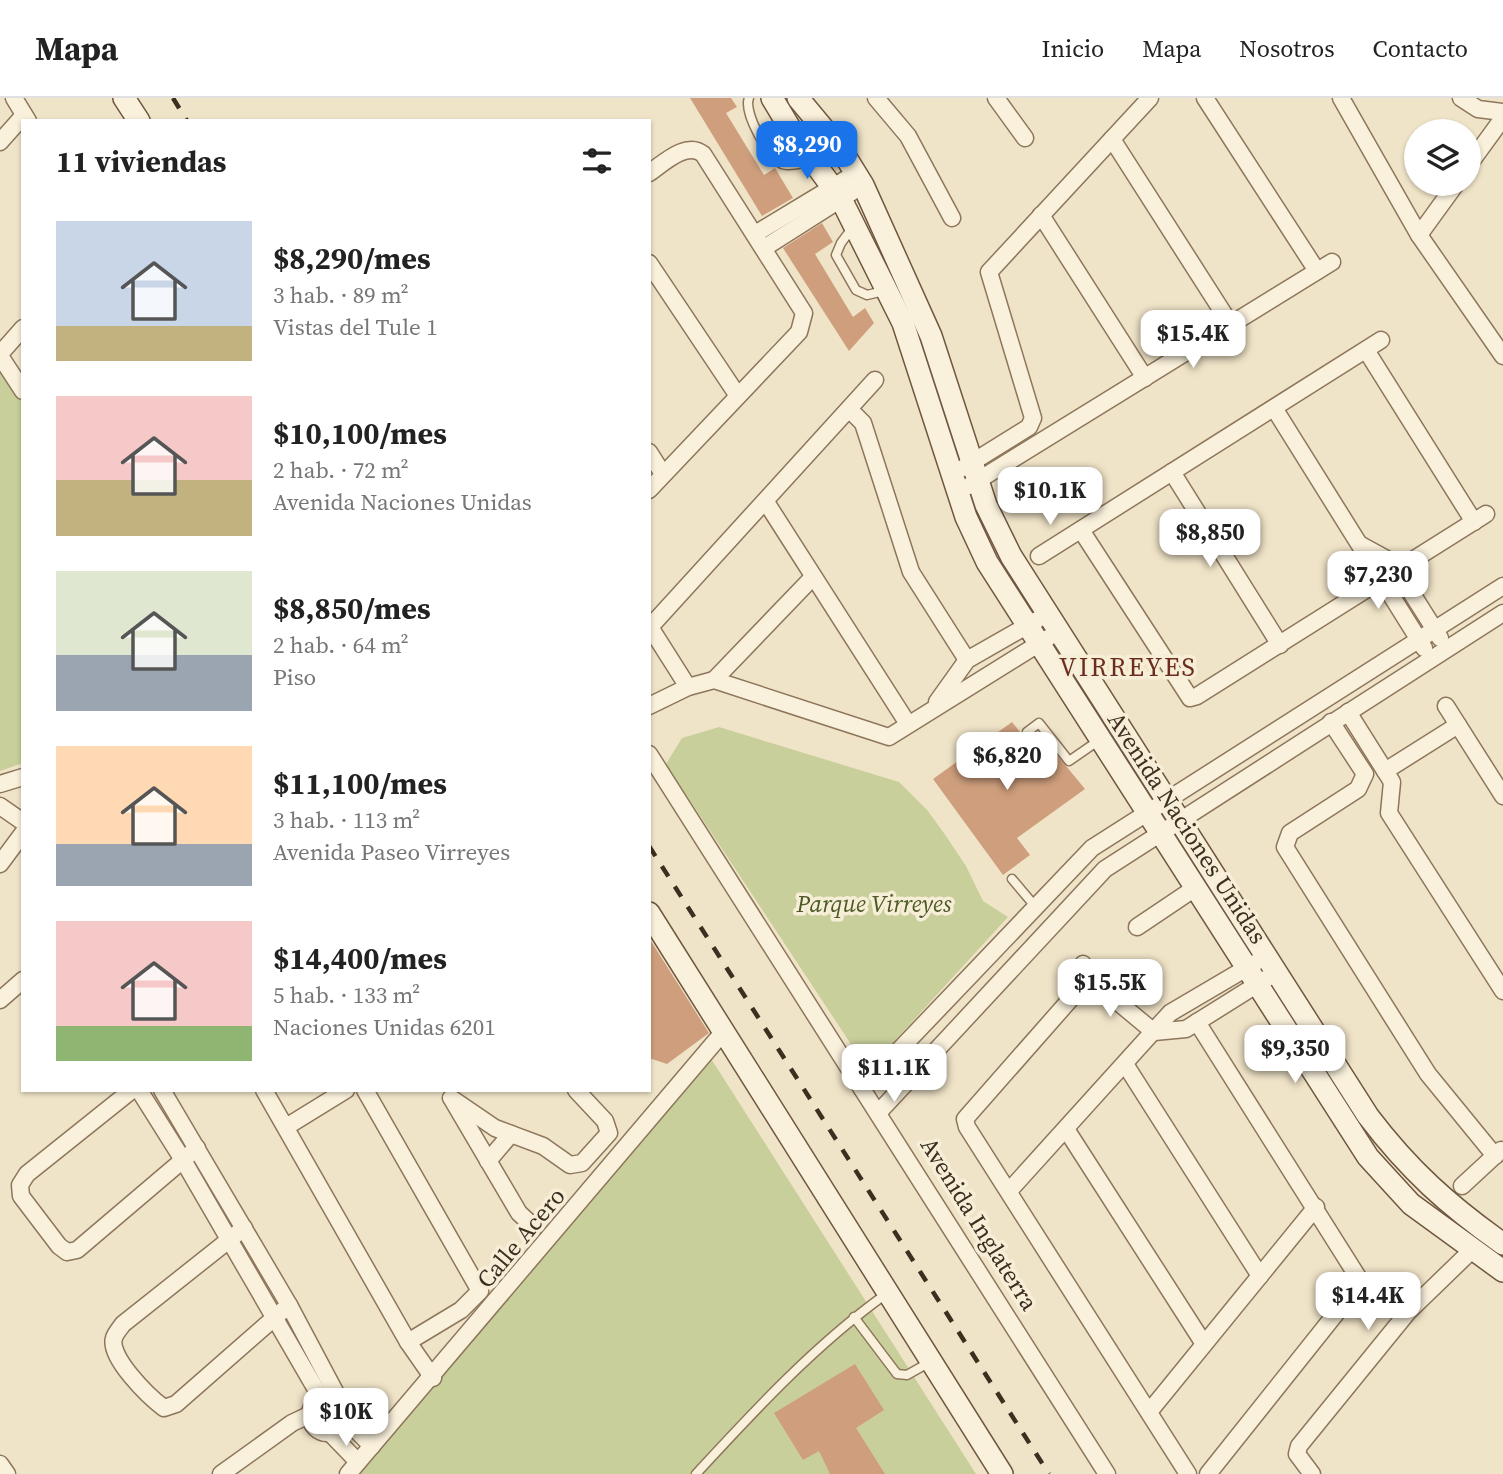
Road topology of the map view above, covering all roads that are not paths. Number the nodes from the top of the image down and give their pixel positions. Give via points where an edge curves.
1 (14, 98) edge
2 (124, 98) edge
3 (750, 98) edge
4 (772, 98) edge
5 (797, 98) edge
6 (876, 98) edge
7 (996, 98) edge
8 (1150, 98) edge
9 (1205, 98) edge
10 (1341, 98) edge
11 (1461, 98) edge
12 (1503, 112) edge
13 (26, 118) edge
14 (1503, 118) edge
15 (125, 119) edge
16 (138, 119) edge
17 (21, 123) edge
18 (1025, 138) dead end
19 (1112, 139) junction
20 (0, 142) edge
21 (1481, 148) edge
22 (816, 162) junction
23 (651, 172) edge
24 (859, 179) junction
25 (837, 193) junction
26 (1447, 196) edge
27 (1041, 215) junction
28 (952, 218) dead end
29 (855, 225) junction
30 (1419, 235) junction
31 (759, 241) junction
32 (1332, 262) dead end
33 (651, 266) edge
34 (1317, 271) junction
35 (887, 290) junction
36 (913, 319) junction
37 (1231, 325) junction
38 (21, 330) edge
39 (1381, 340) dead end
40 (1500, 344) edge
41 (1366, 350) junction
42 (0, 355) edge
43 (1145, 378) junction
44 (875, 380) dead end
45 (21, 388) edge
46 (738, 396) junction
47 (1273, 408) junction
48 (849, 409) junction
49 (651, 455) edge
50 (1172, 472) junction
51 (976, 473) junction
52 (663, 474) junction
53 (955, 483) junction
54 (651, 488) edge
55 (766, 502) junction
56 (1081, 530) junction
57 (1361, 545) junction
58 (1039, 556) dead end
59 (1397, 571) junction
60 (813, 577) junction
61 (1382, 582) junction
62 (1503, 586) edge
63 (1503, 613) edge
64 (1053, 622) junction
65 (651, 626) edge
66 (651, 629) edge
67 (1436, 631) junction
68 (1033, 634) junction
69 (1420, 641) junction
70 (1280, 645) junction
71 (1447, 649) junction
72 (1432, 659) junction
73 (967, 660) junction
74 (714, 680) junction
75 (688, 687) junction
76 (651, 705) edge
77 (1446, 706) dead end
78 (931, 710) junction
79 (1339, 718) junction
80 (908, 724) junction
81 (1458, 725) junction
82 (1027, 732) dead end
83 (1100, 740) junction
84 (651, 757) edge
85 (1385, 771) junction
86 (21, 777) edge
87 (0, 784) edge
88 (1503, 796) edge
89 (1166, 799) junction
90 (0, 806) edge
91 (1146, 812) junction
92 (1179, 820) junction
93 (21, 821) edge
94 (1159, 832) junction
95 (21, 836) edge
96 (0, 864) edge
97 (1012, 879) dead end
98 (1195, 888) junction
99 (1034, 905) junction
100 (651, 916) edge
101 (1137, 927) dead end
102 (989, 953) junction
103 (1271, 964) junction
104 (1009, 971) junction
105 (1251, 977) junction
106 (21, 982) edge
107 (1503, 992) edge
108 (0, 1000) edge
109 (1197, 1022) junction
110 (725, 1030) junction
111 (1154, 1032) junction
112 (1125, 1065) junction
113 (862, 1089) junction
114 (130, 1092) edge
115 (140, 1092) edge
116 (163, 1092) edge
117 (265, 1092) edge
118 (343, 1092) edge
119 (366, 1092) edge
120 (578, 1092) edge
121 (448, 1094) edge
122 (878, 1113) junction
123 (286, 1127) junction
124 (1066, 1129) junction
125 (512, 1134) junction
126 (197, 1148) junction
127 (1499, 1152) edge
128 (183, 1160) junction
129 (488, 1161) junction
130 (1462, 1186) dead end
131 (1009, 1191) junction
132 (1444, 1201) junction
133 (1316, 1207) junction
134 (1430, 1220) junction
135 (534, 1227) dead end
136 (244, 1228) junction
137 (229, 1239) junction
138 (1503, 1244) edge
139 (1472, 1250) junction
140 (1503, 1271) edge
141 (1260, 1276) junction
142 (889, 1292) junction
143 (289, 1305) junction
144 (854, 1317) junction
145 (273, 1319) junction
146 (408, 1342) junction
147 (1204, 1345) junction
148 (933, 1361) junction
149 (433, 1378) junction
150 (321, 1398) junction
151 (340, 1401) junction
152 (1149, 1412) junction
153 (311, 1414) junction
154 (346, 1420) junction
155 (329, 1432) junction
156 (372, 1446) junction
157 (353, 1468) edge
158 (221, 1474) edge
159 (696, 1474) edge
160 (1002, 1474) edge
161 (1107, 1474) edge
162 (1188, 1474) edge
163 (1208, 1474) edge
164 (1312, 1474) edge

1 - 13 street
2 - 15 street
2 - 16 street
3 - 22 lane via 747,110 752,123 778,161 786,165
4 - 22 street, Avenida Naciones Unidas
5 - 24 street, Avenida Naciones Unidas
6 - 28 street via 908,136
7 - 18 street
8 - 19 street
9 - 34 street
10 - 30 street
11 - 12 street via 1478,109
14 - 21 street
17 - 20 street
19 - 27 street
19 - 37 street
22 - 25 street, Avenida Naciones Unidas
23 - 31 street via 688,148 696,148
24 - 25 street
24 - 36 street, Avenida Naciones Unidas
25 - 29 street, Avenida Naciones Unidas
25 - 31 street
26 - 30 street
27 - 43 street
27 - 51 street via 989,272 1033,418
29 - 35 street, Avenida Naciones Unidas
29 - 35 lane via 836,255 856,290 867,295
30 - 40 street
31 - 46 street via 804,313 799,331
32 - 34 street
33 - 46 street
34 - 37 street
35 - 36 street, Avenida Naciones Unidas
36 - 51 street, Avenida Naciones Unidas
36 - 53 street, Avenida Naciones Unidas
37 - 43 street
38 - 42 street
39 - 41 street
41 - 47 street
41 - 59 street via 1480,518
42 - 45 street
43 - 51 street
44 - 48 street
46 - 52 street
47 - 50 street
47 - 57 street
48 - 55 street
48 - 73 street via 863,423 911,572
49 - 52 street
50 - 56 street
50 - 70 street
51 - 53 street
51 - 64 street, Avenida Naciones Unidas via 994,526
52 - 54 street
53 - 68 street, Avenida Naciones Unidas via 987,562
55 - 60 street
55 - 65 street
56 - 58 street
56 - 70 street via 1190,698
57 - 59 street via 1392,562
57 - 61 street
59 - 61 street
59 - 67 street
60 - 74 street
60 - 80 street
61 - 69 street
61 - 70 street
62 - 67 street
63 - 71 street
64 - 68 street
64 - 89 street, Avenida Naciones Unidas
66 - 75 street
67 - 69 street
67 - 71 street
68 - 73 street
68 - 78 street
68 - 83 street, Avenida Naciones Unidas
69 - 72 street
69 - 89 street
71 - 72 street
72 - 79 street
73 - 78 street
74 - 75 street
74 - 80 street via 889,737
75 - 76 street
77 - 81 street
78 - 80 street
79 - 85 street
79 - 92 street
79 - 127 street via 1365,774 1364,782 1290,833 1285,847 1428,1074
81 - 85 street
81 - 88 street
82 - 83 lane via 1039,723 1069,761
83 - 91 street, Avenida Naciones Unidas
84 - 113 street, Avenida Inglaterra
85 - 107 street via 1392,782 1389,813
86 - 87 street
89 - 91 street
89 - 92 street, Avenida Naciones Unidas
90 - 93 street
91 - 94 street, Avenida Naciones Unidas
91 - 99 street via 1092,848
92 - 94 street
92 - 103 street, Avenida Naciones Unidas
94 - 98 street, Avenida Naciones Unidas
94 - 104 street via 1088,884
95 - 96 street
97 - 99 lane
98 - 101 street
98 - 105 street, Avenida Naciones Unidas
99 - 102 street
100 - 110 street
102 - 104 street
102 - 113 street
103 - 105 street
103 - 132 street, Avenida Naciones Unidas via 1368,1116 1395,1152
104 - 122 street
105 - 109 street
105 - 111 street via 1170,1013
105 - 134 street, Avenida Naciones Unidas via 1368,1157
106 - 108 street
109 - 111 street via 1186,1029
109 - 133 street
110 - 142 street
110 - 149 street, Calle Acero
111 - 112 street
111 - 131 street via 1086,971 965,1119
112 - 124 street
112 - 141 street
113 - 122 street, Avenida Inglaterra
114 - 128 street via 27,1174 20,1185 21,1196 59,1245 67,1252 77,1250
115 - 128 street
116 - 126 street
117 - 123 street
118 - 123 street
119 - 146 street via 480,1292 461,1310
120 - 125 street via 606,1121 609,1133 582,1163 570,1165 543,1146
121 - 125 street via 495,1128
121 - 129 street
122 - 161 street, Avenida Inglaterra
123 - 146 street
124 - 131 street
124 - 147 street
125 - 129 street
126 - 128 street
126 - 136 street
127 - 130 street
128 - 137 street
129 - 135 street via 519,1213
131 - 152 street
132 - 134 street
132 - 138 street, Avenida Naciones Unidas
133 - 141 street
133 - 163 street via 1361,1282
134 - 139 street, Avenida Naciones Unidas
136 - 137 street
136 - 143 street
137 - 145 street
137 - 145 street via 123,1324 114,1338 114,1353 164,1408 176,1404
139 - 140 street, Avenida Naciones Unidas
139 - 164 street via 1408,1312 1299,1446 1297,1454
141 - 147 street
142 - 144 lane
142 - 148 street
143 - 145 street
143 - 151 street
144 - 148 lane via 897,1374 907,1376
144 - 159 lane via 762,1403
145 - 150 street
146 - 149 street
147 - 152 street
148 - 160 street
149 - 156 street, Calle Acero
150 - 151 street
150 - 153 street
151 - 154 street
152 - 162 street
153 - 155 street via 316,1427
153 - 158 street
154 - 155 street via 340,1429
154 - 156 street
155 - 157 street
156 - 157 street, Calle Acero

